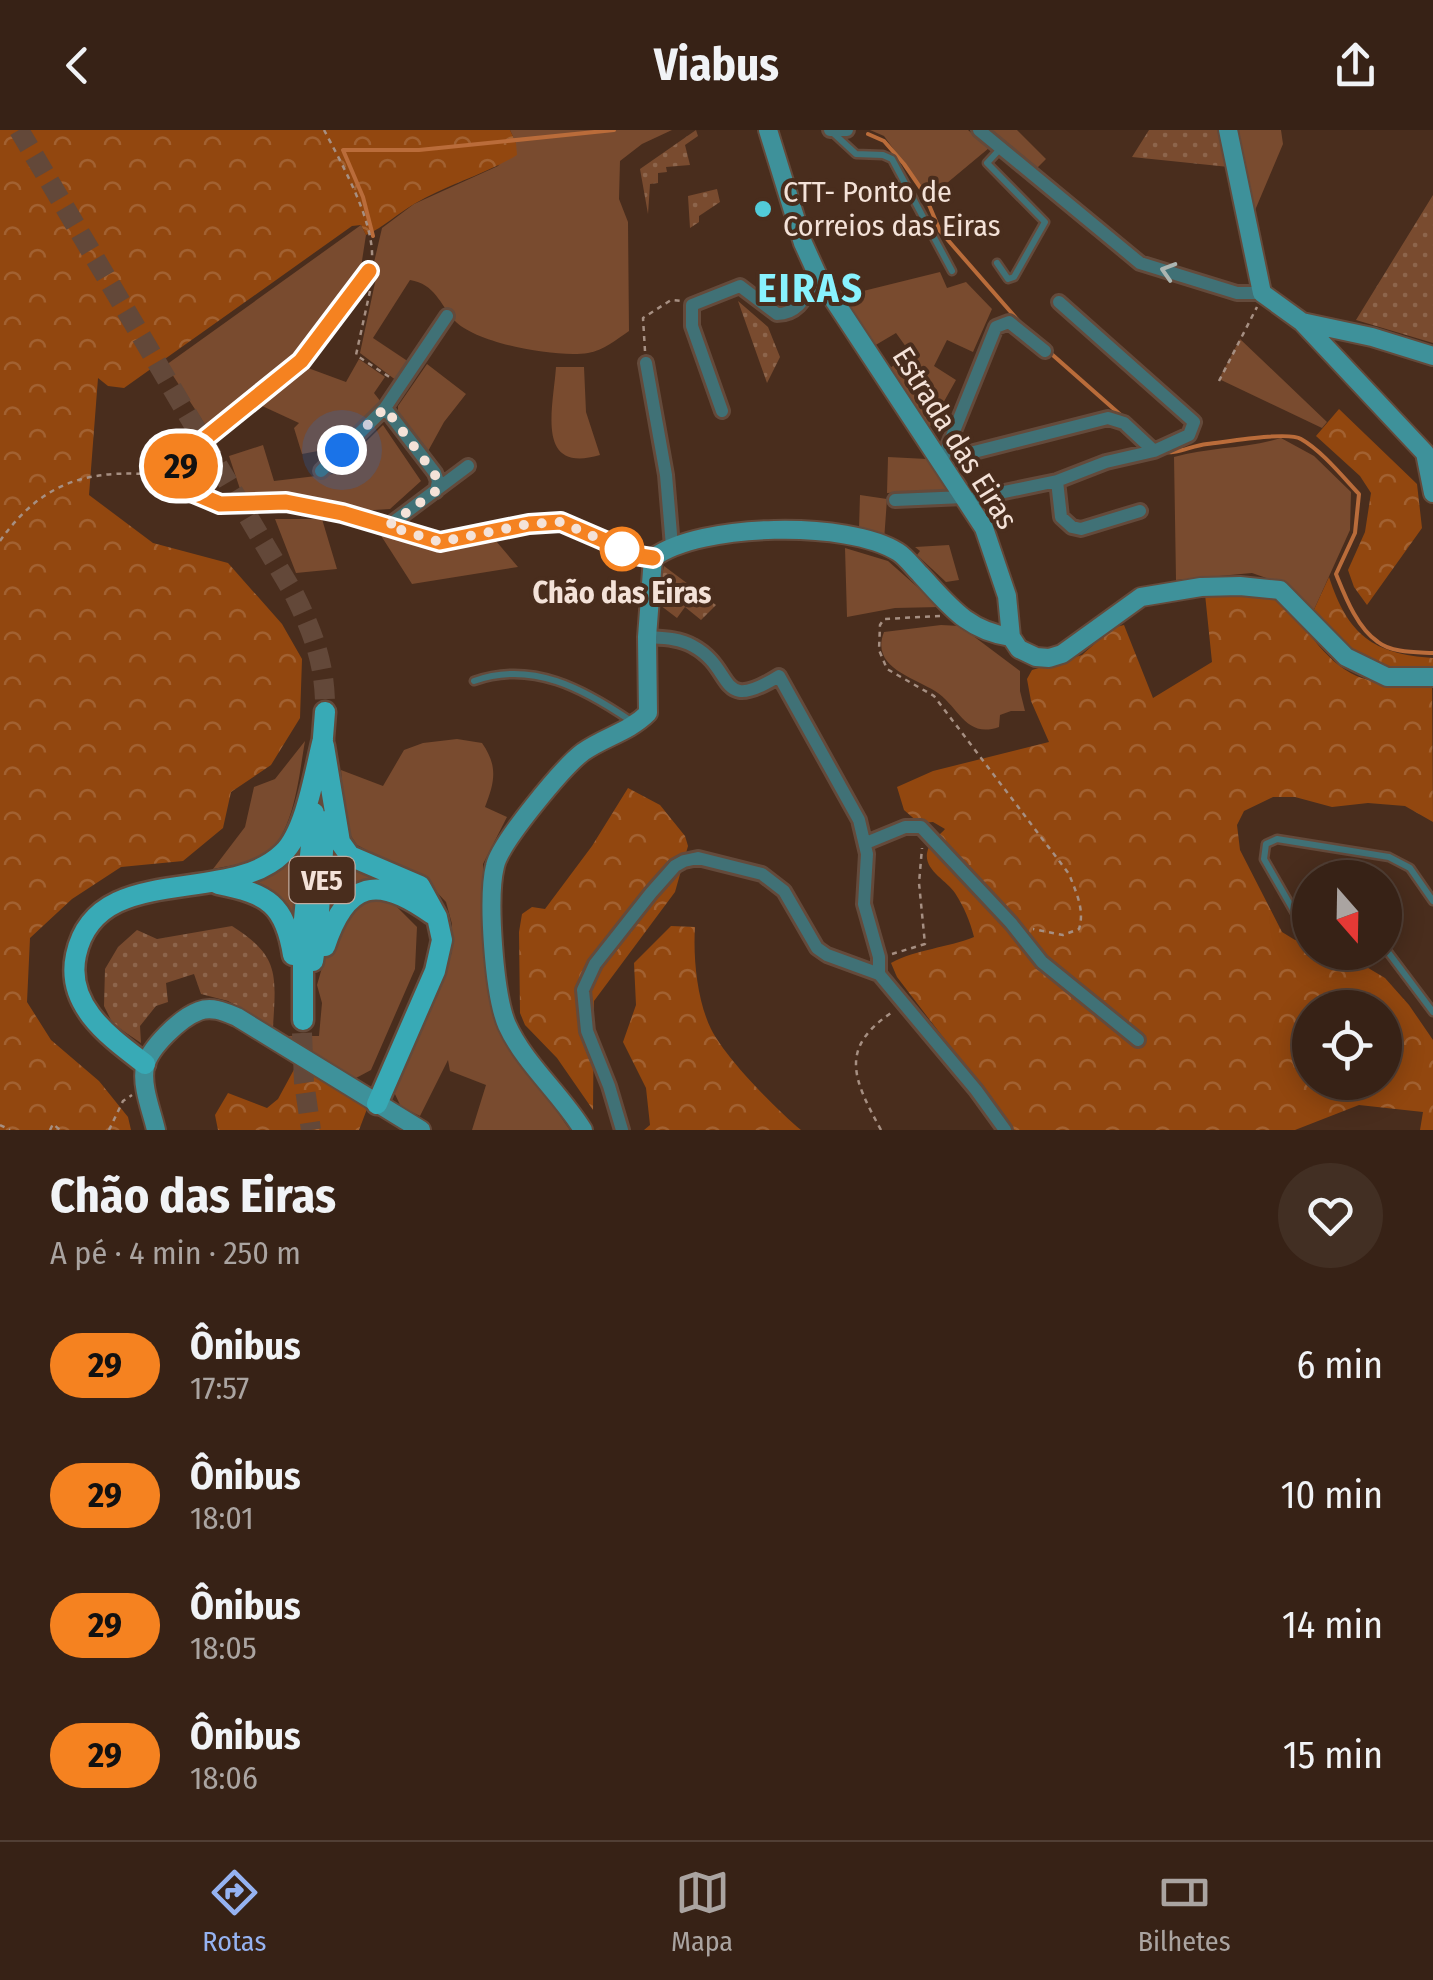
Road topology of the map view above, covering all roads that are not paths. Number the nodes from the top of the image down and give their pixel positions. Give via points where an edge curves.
1 (768, 130) edge
2 (830, 130) edge
3 (847, 130) edge
4 (980, 130) edge
5 (1228, 130) edge
6 (1001, 148) junction
7 (997, 263) dead end
8 (369, 271) road end
9 (952, 271) dead end
10 (818, 276) junction
11 (1260, 299) junction
12 (1059, 302) dead end
13 (447, 316) dead end
14 (1302, 322) junction
15 (1045, 351) dead end
16 (1433, 356) edge
17 (646, 363) road end
18 (385, 408) junction
19 (722, 411) dead end
20 (974, 452) dead end
21 (1154, 452) junction
22 (942, 461) junction
23 (468, 466) dead end
24 (321, 471) dead end
25 (1058, 481) junction
26 (436, 491) junction
27 (1433, 494) edge
28 (965, 498) junction
29 (895, 500) dead end
30 (1140, 510) dead end
31 (388, 526) junction
32 (672, 546) junction
33 (653, 558) junction
34 (648, 637) junction
35 (1011, 637) junction
36 (1433, 677) edge
37 (474, 681) dead end
38 (325, 712) tunnel mouth
39 (636, 725) junction
40 (323, 739) junction
41 (866, 843) junction
42 (1396, 860) edge
43 (1402, 863) edge
44 (211, 883) junction
45 (1433, 901) edge
46 (1292, 908) edge
47 (437, 917) junction
48 (1402, 970) edge
49 (879, 974) junction
50 (1433, 1012) edge
51 (303, 1026) junction
52 (1138, 1040) dead end
53 (145, 1064) junction
54 (377, 1104) junction
55 (156, 1130) edge
56 (421, 1130) edge
57 (583, 1130) edge
58 (622, 1130) edge
59 (1005, 1130) edge

1 - 10 street, Estrada das Eiras
2 - 3 street
2 - 9 lane via 856,154 892,159
4 - 6 street
5 - 11 street
6 - 7 lane via 987,163 1045,222 1014,278
11 -> 6 street via 1140,263
8 - 31 street via 301,361 186,454 180,467 189,491 220,504 286,502
10 - 19 street via 798,308 784,314 740,286 692,305 692,326
10 - 22 street, Estrada das Eiras
11 - 14 street
12 - 21 street via 1194,422 1183,441
13 - 18 street
14 - 16 street
14 - 27 street via 1426,453
15 - 22 street via 1010,322 996,327
17 - 32 street
18 - 24 street
18 - 26 street via 434,473
20 - 21 street via 1108,418 1124,423
21 - 25 street
22 - 28 street, Estrada das Eiras
23 - 26 street
25 - 28 street
25 - 30 street via 1061,517 1072,528
26 - 31 street
28 - 29 street
28 - 35 street, Estrada das Eiras via 996,560
31 - 33 street via 440,542 561,522
32 - 33 street
32 - 35 street via 756,528 842,533 898,552 985,634
33 - 34 street
34 - 39 street via 648,713
34 - 41 street via 694,646 738,692 754,692 779,676 860,820
35 - 36 street via 1019,650 1048,658 1141,597 1240,586 1280,590 1346,657 1387,677
37 - 39 lane via 517,671 542,677 579,690
38 - 40 main road, VE5
39 - 57 street via 583,752 494,868 503,1013
40 - 44 main road, VE5 via 298,832 286,851 260,869
40 - 47 main road, VE5 via 340,842 350,856 420,886
40 - 51 main road, VE5 via 303,930
41 - 49 street via 864,904
41 - 52 street via 920,827 1042,962
42 - 46 lane via 1277,840 1266,844 1264,859
43 - 45 lane
44 - 51 main road, VE5 via 262,896 284,918
44 - 53 main road, VE5 via 122,899 81,938 74,972 78,993 95,1022
47 - 51 main road, VE5 via 389,889 350,899 334,920
47 - 54 main road via 442,940 436,970
48 - 50 lane
49 - 58 street via 818,948 784,891 762,874 698,858 675,866 595,964 583,990 587,1031
49 - 59 street
53 - 54 street via 183,1021 216,1009
53 - 55 street
54 - 56 street

